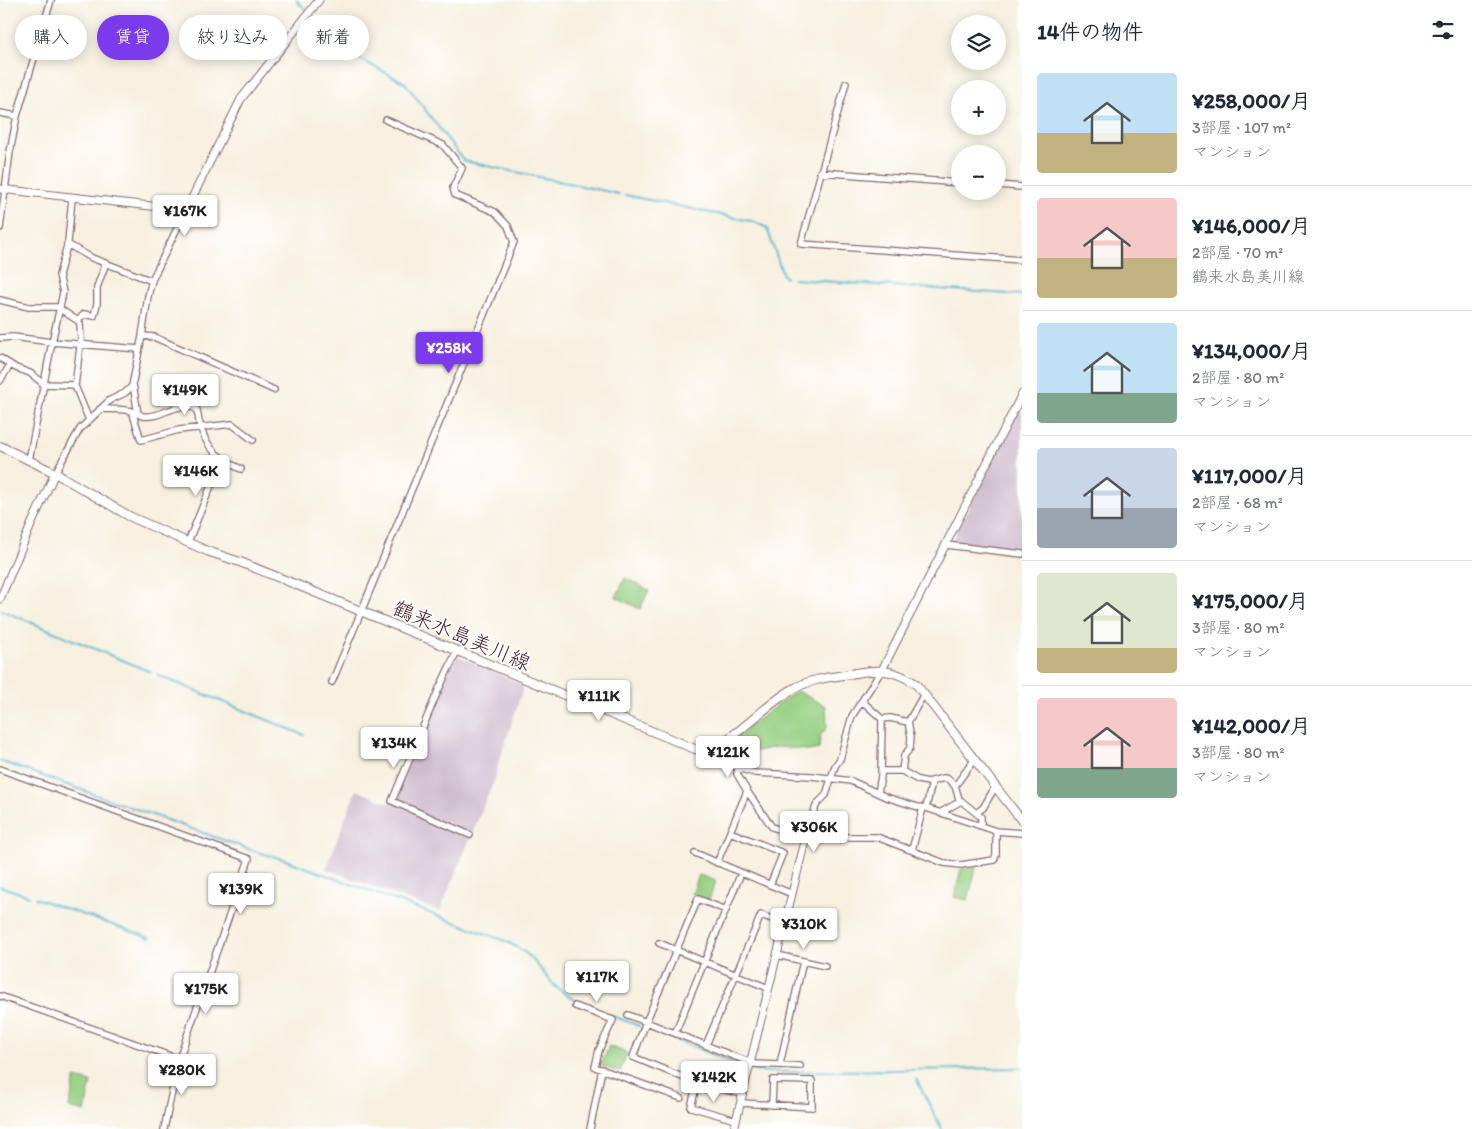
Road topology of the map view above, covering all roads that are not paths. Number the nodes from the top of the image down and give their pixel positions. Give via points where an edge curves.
1 (50, 0) edge
2 (320, 0) edge
3 (846, 83) dead end
4 (0, 113) edge
5 (17, 116) junction
6 (386, 120) dead end
7 (820, 172) junction
8 (951, 181) edge
9 (1006, 186) edge
10 (1022, 187) edge
11 (2, 189) edge
12 (72, 198) junction
13 (186, 210) junction
14 (0, 228) edge
15 (67, 244) junction
16 (1022, 260) edge
17 (106, 263) junction
18 (152, 281) junction
19 (0, 300) edge
20 (0, 306) edge
21 (60, 308) junction
22 (78, 321) junction
23 (142, 336) junction
24 (0, 338) edge
25 (52, 342) junction
26 (80, 344) junction
27 (139, 349) junction
28 (0, 358) edge
29 (10, 365) junction
30 (0, 381) edge
31 (133, 383) junction
32 (44, 384) junction
33 (75, 385) junction
34 (274, 390) dead end
35 (1022, 394) edge
36 (100, 409) junction
37 (132, 412) junction
38 (138, 414) junction
39 (89, 420) junction
40 (200, 427) junction
41 (253, 440) dead end
42 (0, 446) edge
43 (222, 459) junction
44 (29, 460) junction
45 (241, 469) dead end
46 (55, 473) junction
47 (188, 542) junction
48 (946, 545) junction
49 (1022, 554) edge
50 (0, 599) edge
51 (362, 612) junction
52 (457, 651) junction
53 (882, 670) junction
54 (332, 682) dead end
55 (924, 694) junction
56 (862, 701) junction
57 (882, 719) junction
58 (908, 722) junction
59 (708, 750) junction
60 (974, 760) junction
61 (738, 768) junction
62 (0, 769) edge
63 (881, 771) junction
64 (902, 772) junction
65 (832, 779) junction
66 (932, 782) junction
67 (955, 786) junction
68 (995, 787) junction
69 (747, 791) junction
70 (878, 793) junction
71 (961, 801) junction
72 (925, 808) junction
73 (975, 812) junction
74 (940, 813) junction
75 (969, 822) junction
76 (1022, 822) edge
77 (981, 826) junction
78 (996, 831) junction
79 (730, 832) junction
80 (1022, 833) edge
81 (470, 835) dead end
82 (806, 837) junction
83 (912, 850) junction
84 (695, 853) dead end
85 (717, 863) junction
86 (741, 873) junction
87 (770, 885) junction
88 (792, 894) junction
89 (726, 910) junction
90 (784, 924) junction
91 (659, 943) dead end
92 (676, 950) junction
93 (777, 955) junction
94 (803, 961) junction
95 (704, 963) junction
96 (826, 966) dead end
97 (735, 975) junction
98 (768, 988) junction
99 (0, 996) edge
100 (574, 1006) dead end
101 (628, 1014) dead end
102 (646, 1022) junction
103 (675, 1033) junction
104 (706, 1045) junction
105 (179, 1059) junction
106 (780, 1064) junction
107 (800, 1066) dead end
108 (750, 1067) junction
109 (602, 1069) junction
110 (697, 1083) junction
111 (743, 1094) junction
112 (682, 1098) dead end
113 (740, 1103) junction
114 (772, 1105) junction
115 (736, 1120) junction
116 (164, 1129) edge
117 (590, 1129) edge
118 (734, 1129) edge

1 - 5 street
2 - 13 street via 241,100
3 - 7 street
4 - 5 street
5 - 11 street
6 - 51 street via 443,145 462,168 453,188 455,195 495,212 508,226 514,242
7 - 8 street
7 - 16 street via 801,244
9 - 10 street
11 - 12 street
11 - 14 street
12 - 13 street
12 - 15 street
13 - 18 street
15 - 17 street
15 - 21 street via 59,275 63,292
17 - 18 street
17 - 22 street via 97,287 94,316 84,314
18 - 23 street
19 - 20 street
19 - 21 street via 29,307
21 - 22 street
21 - 25 street
22 - 26 street
23 - 27 street
23 - 34 street via 154,337
24 - 25 street
25 - 26 street
25 - 32 street
26 - 27 street
26 - 33 street
27 - 31 street
28 - 29 street
29 - 30 street
29 - 32 street via 30,373
31 - 36 street via 125,393
31 - 38 street
32 - 33 street
32 - 44 street
33 - 39 street
35 - 48 street
36 - 37 street
36 - 39 street
37 - 38 street
37 - 40 street via 142,440
38 - 40 street via 158,414 177,406 187,406 196,408
39 - 46 street via 76,435
40 - 41 street via 232,424
40 - 43 street via 214,453
42 - 44 main road, 鶴来水島美川線
43 - 45 street
43 - 47 street
44 - 46 main road, 鶴来水島美川線
46 - 47 main road, 鶴来水島美川線 via 129,516
46 - 50 street
47 - 51 main road, 鶴来水島美川線
48 - 49 street
48 - 53 street
51 - 52 main road, 鶴来水島美川線
51 - 54 street
52 - 59 main road, 鶴来水島美川線 via 681,744
52 - 81 street via 392,801
53 - 55 main road via 907,678
53 - 56 street
53 - 59 main road via 826,678 800,686
55 - 58 street
55 - 60 main road
56 - 57 street
56 - 65 street via 852,716
57 - 58 street
57 - 63 street
58 - 64 street via 910,748 904,756
59 - 61 street via 710,756
60 - 67 street
60 - 68 main road
61 - 65 street via 755,773
61 - 69 street via 737,774
62 - 105 street via 249,859
63 - 64 street
63 - 70 street
64 - 66 street via 918,780
65 - 70 street via 851,781
65 - 82 street via 811,818
66 - 67 street via 944,778
66 - 72 street
67 - 71 street
68 - 73 street via 983,808
68 - 76 main road
69 - 79 street
69 - 82 street via 772,827
70 - 72 street
71 - 73 street
71 - 74 street
72 - 74 street
72 - 83 street
73 - 75 street
73 - 77 street via 980,817
74 - 75 street
75 - 77 street
77 - 78 street
78 - 80 street
78 - 83 street via 996,855 991,861 961,865 944,863
79 - 85 street
79 - 87 street via 783,853
82 - 83 street via 877,837
82 - 88 street
84 - 85 street
85 - 86 street
86 - 87 street
86 - 89 street
87 - 88 street
88 - 90 street
89 - 92 street via 698,898
89 - 95 street
90 - 93 street
90 - 97 street via 760,915
91 - 92 street
92 - 95 street
92 - 102 street
93 - 94 street
93 - 98 street
94 - 96 street
94 - 106 street
95 - 97 street
95 - 103 street
97 - 98 street
97 - 104 street
98 - 108 street
99 - 105 street
100 - 109 street via 613,1020 595,1067
101 - 102 street
102 - 103 street
102 - 110 street via 633,1057
103 - 104 street
104 - 108 street
105 - 116 street
106 - 107 street
106 - 108 street
108 - 111 street
109 - 112 street
109 - 117 street
110 - 111 street
110 - 115 street via 691,1107
111 - 113 street
113 - 114 street
113 - 115 street
114 - 114 street via 812,1106 812,1081 773,1080
115 - 118 street

